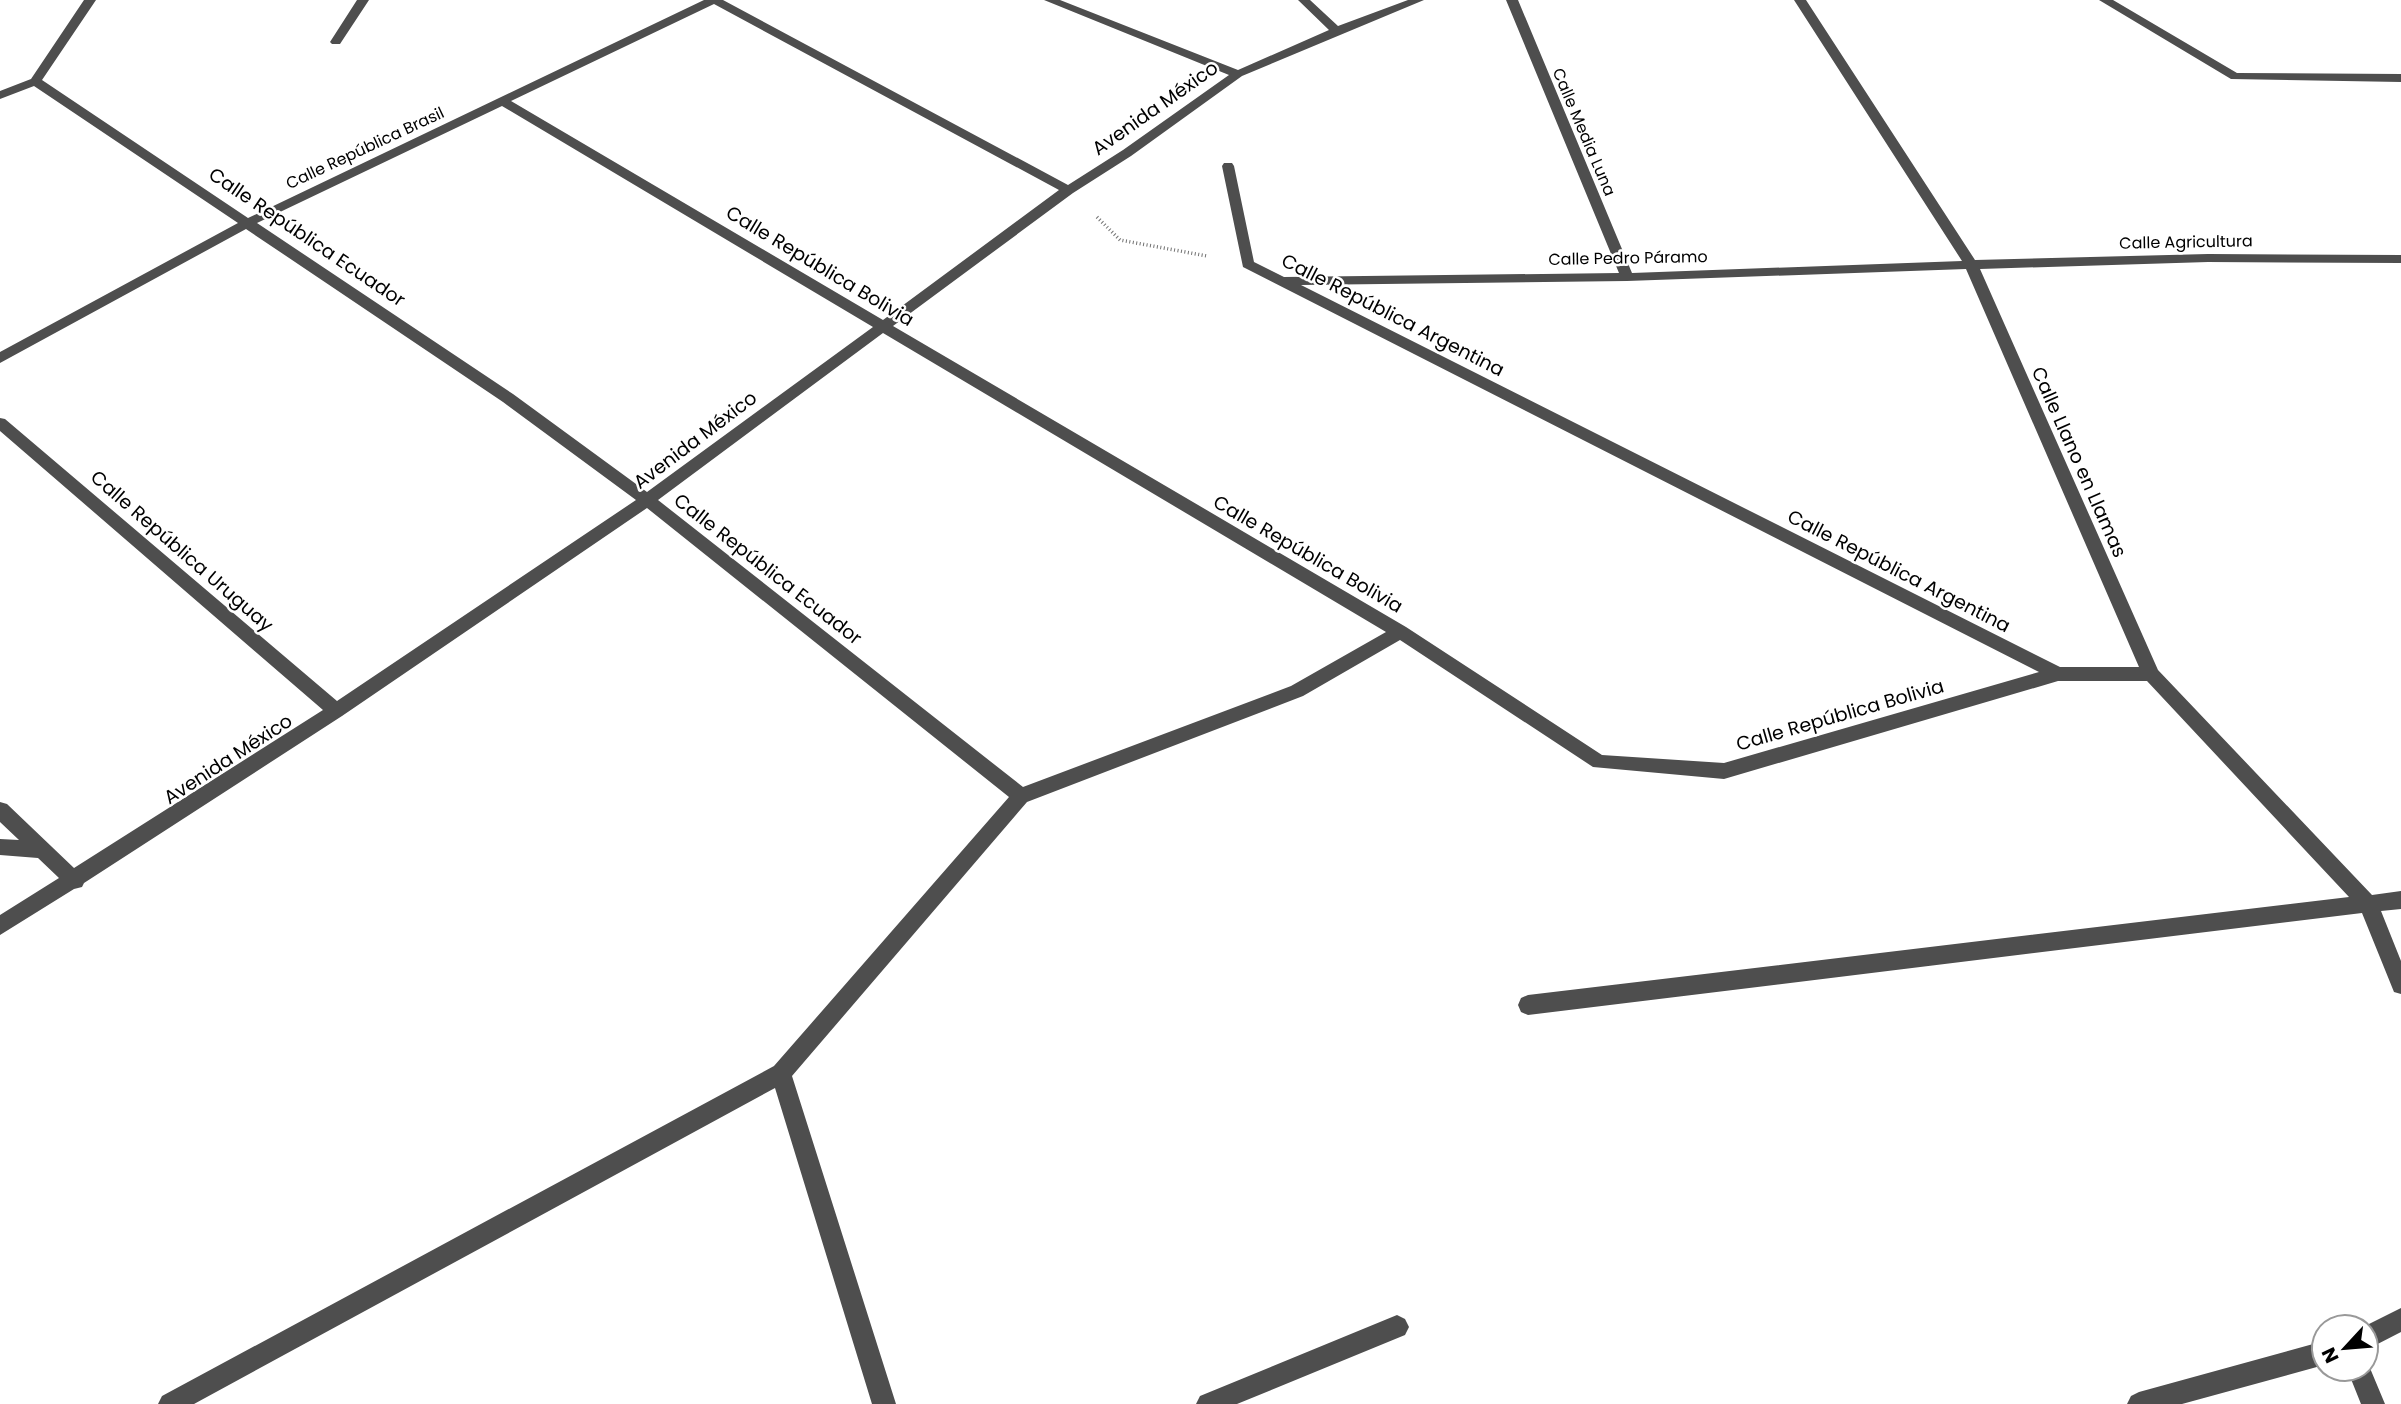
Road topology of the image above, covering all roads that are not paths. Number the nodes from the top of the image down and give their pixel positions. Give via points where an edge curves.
1 (90, 0) edge
2 (363, 0) edge
3 (714, 0) edge
4 (1050, 0) edge
5 (1304, 0) edge
6 (1418, 0) edge
7 (1512, 0) edge
8 (1800, 0) edge
9 (2105, 0) edge
10 (1336, 31) junction
11 (336, 42) dead end
12 (1238, 74) junction
13 (2401, 78) edge
14 (36, 81) junction
15 (0, 95) edge
16 (504, 102) junction
17 (1228, 166) dead end
18 (1068, 190) junction
19 (249, 222) junction
20 (2401, 258) edge
21 (1971, 264) junction
22 (1627, 277) junction
23 (1285, 281) junction
24 (880, 327) junction
25 (0, 358) edge
26 (0, 423) edge
27 (648, 500) junction
28 (1400, 632) junction
29 (2058, 674) junction
30 (2151, 674) junction
31 (336, 711) junction
32 (1021, 796) junction
33 (0, 810) edge
34 (0, 847) edge
35 (42, 850) junction
36 (75, 881) junction
37 (2401, 900) edge
38 (2368, 904) junction
39 (0, 926) edge
40 (2401, 985) edge
41 (1528, 1005) dead end
42 (781, 1073) junction
43 (2401, 1320) edge
44 (1397, 1327) dead end
45 (2380, 1331) edge
46 (2310, 1357) edge
47 (2365, 1383) edge
48 (170, 1404) edge
49 (884, 1404) edge
50 (1208, 1404) edge
51 (2139, 1404) edge
52 (2373, 1404) edge

1 - 14 street
2 - 11 street
3 - 16 street, Calle República Brasil
3 - 18 street
4 - 12 street
5 - 10 street
6 - 10 street, Avenida México
7 - 22 street, Calle Media Luna
8 - 21 street, Calle Llano en Llamas
9 - 13 street via 2235,77
10 - 12 street, Avenida México
12 - 18 street, Avenida México
14 - 15 street
14 - 19 street, Calle República Ecuador
16 - 19 street, Calle República Brasil
16 - 24 street, Calle República Bolivia
17 - 23 street, Calle República Argentina via 1248,264
18 - 24 street, Avenida México
19 - 25 street, Calle República Brasil
19 - 27 street, Calle República Ecuador via 508,398
20 - 21 street, Calle Agricultura
21 - 22 street, Calle Pedro Páramo
21 - 30 street, Calle Llano en Llamas
22 - 23 street, Calle Pedro Páramo
23 - 29 street, Calle República Argentina
24 - 27 street, Avenida México
24 - 28 street, Calle República Bolivia
26 - 31 street, Calle República Uruguay
27 - 31 street, Avenida México
27 - 32 street, Calle República Ecuador
28 - 29 street, Calle República Bolivia via 1599,762 1724,771
28 - 32 street via 1297,691
29 - 30 street, Calle República Bolivia
30 - 38 street, Calle Llano en Llamas
31 - 36 street, Avenida México
32 - 42 street
33 - 35 street
34 - 35 street
35 - 36 street
36 - 39 street, Avenida México
37 - 38 street
38 - 40 street
38 - 41 street
42 - 48 street
42 - 49 street
43 - 45 street
44 - 50 street
46 - 51 street
47 - 52 street

